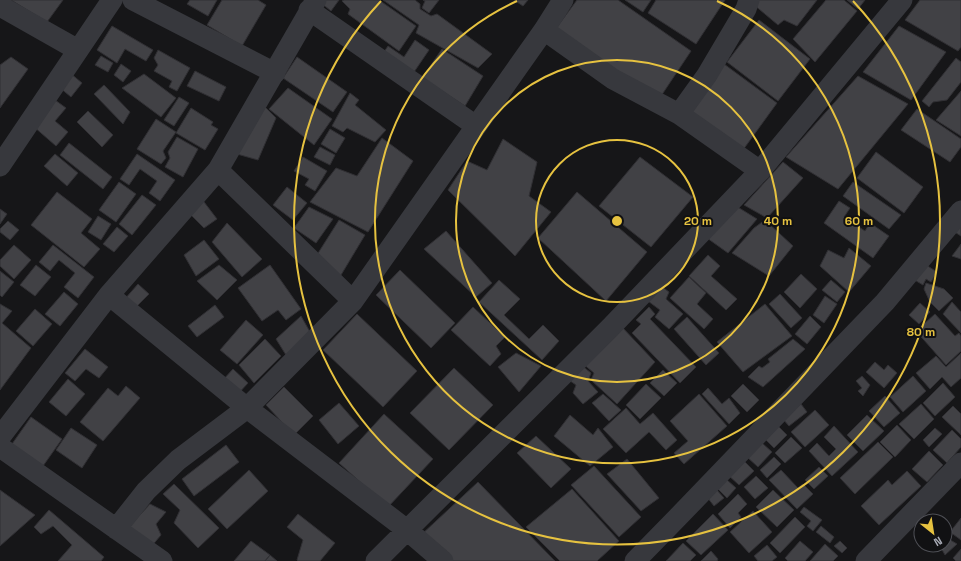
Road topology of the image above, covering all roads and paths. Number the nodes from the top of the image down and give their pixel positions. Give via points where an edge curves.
1 (112, 0) edge
2 (133, 0) edge
3 (563, 0) edge
4 (750, 0) edge
5 (902, 0) edge
6 (313, 5) edge
7 (0, 6) edge
8 (544, 30) junction
9 (78, 50) junction
10 (275, 73) junction
11 (679, 114) junction
12 (476, 126) junction
13 (0, 166) edge
14 (218, 170) junction
15 (760, 171) junction
16 (961, 211) edge
17 (109, 295) junction
18 (353, 301) junction
19 (247, 408) junction
20 (0, 437) edge
21 (0, 447) edge
22 (961, 463) edge
23 (116, 529) junction
24 (407, 530) junction
25 (152, 558) edge
26 (376, 561) edge
27 (444, 561) edge
28 (634, 561) edge
29 (866, 561) edge

1 - 9 street
2 - 10 street
3 - 8 street
4 - 11 street via 707,75
5 - 15 street
6 - 10 street
6 - 12 street
7 - 9 street
8 - 11 street via 613,79
8 - 12 street
9 - 13 street
10 - 14 street
11 - 15 street
12 - 18 street
14 - 17 street
14 - 18 street
15 - 24 street via 610,328
16 - 28 street via 885,302
17 - 19 street
17 - 20 street
18 - 19 street
19 - 23 street via 178,460 146,491
19 - 24 street
21 - 23 street
22 - 29 street
23 - 25 street
24 - 26 street
24 - 27 street

